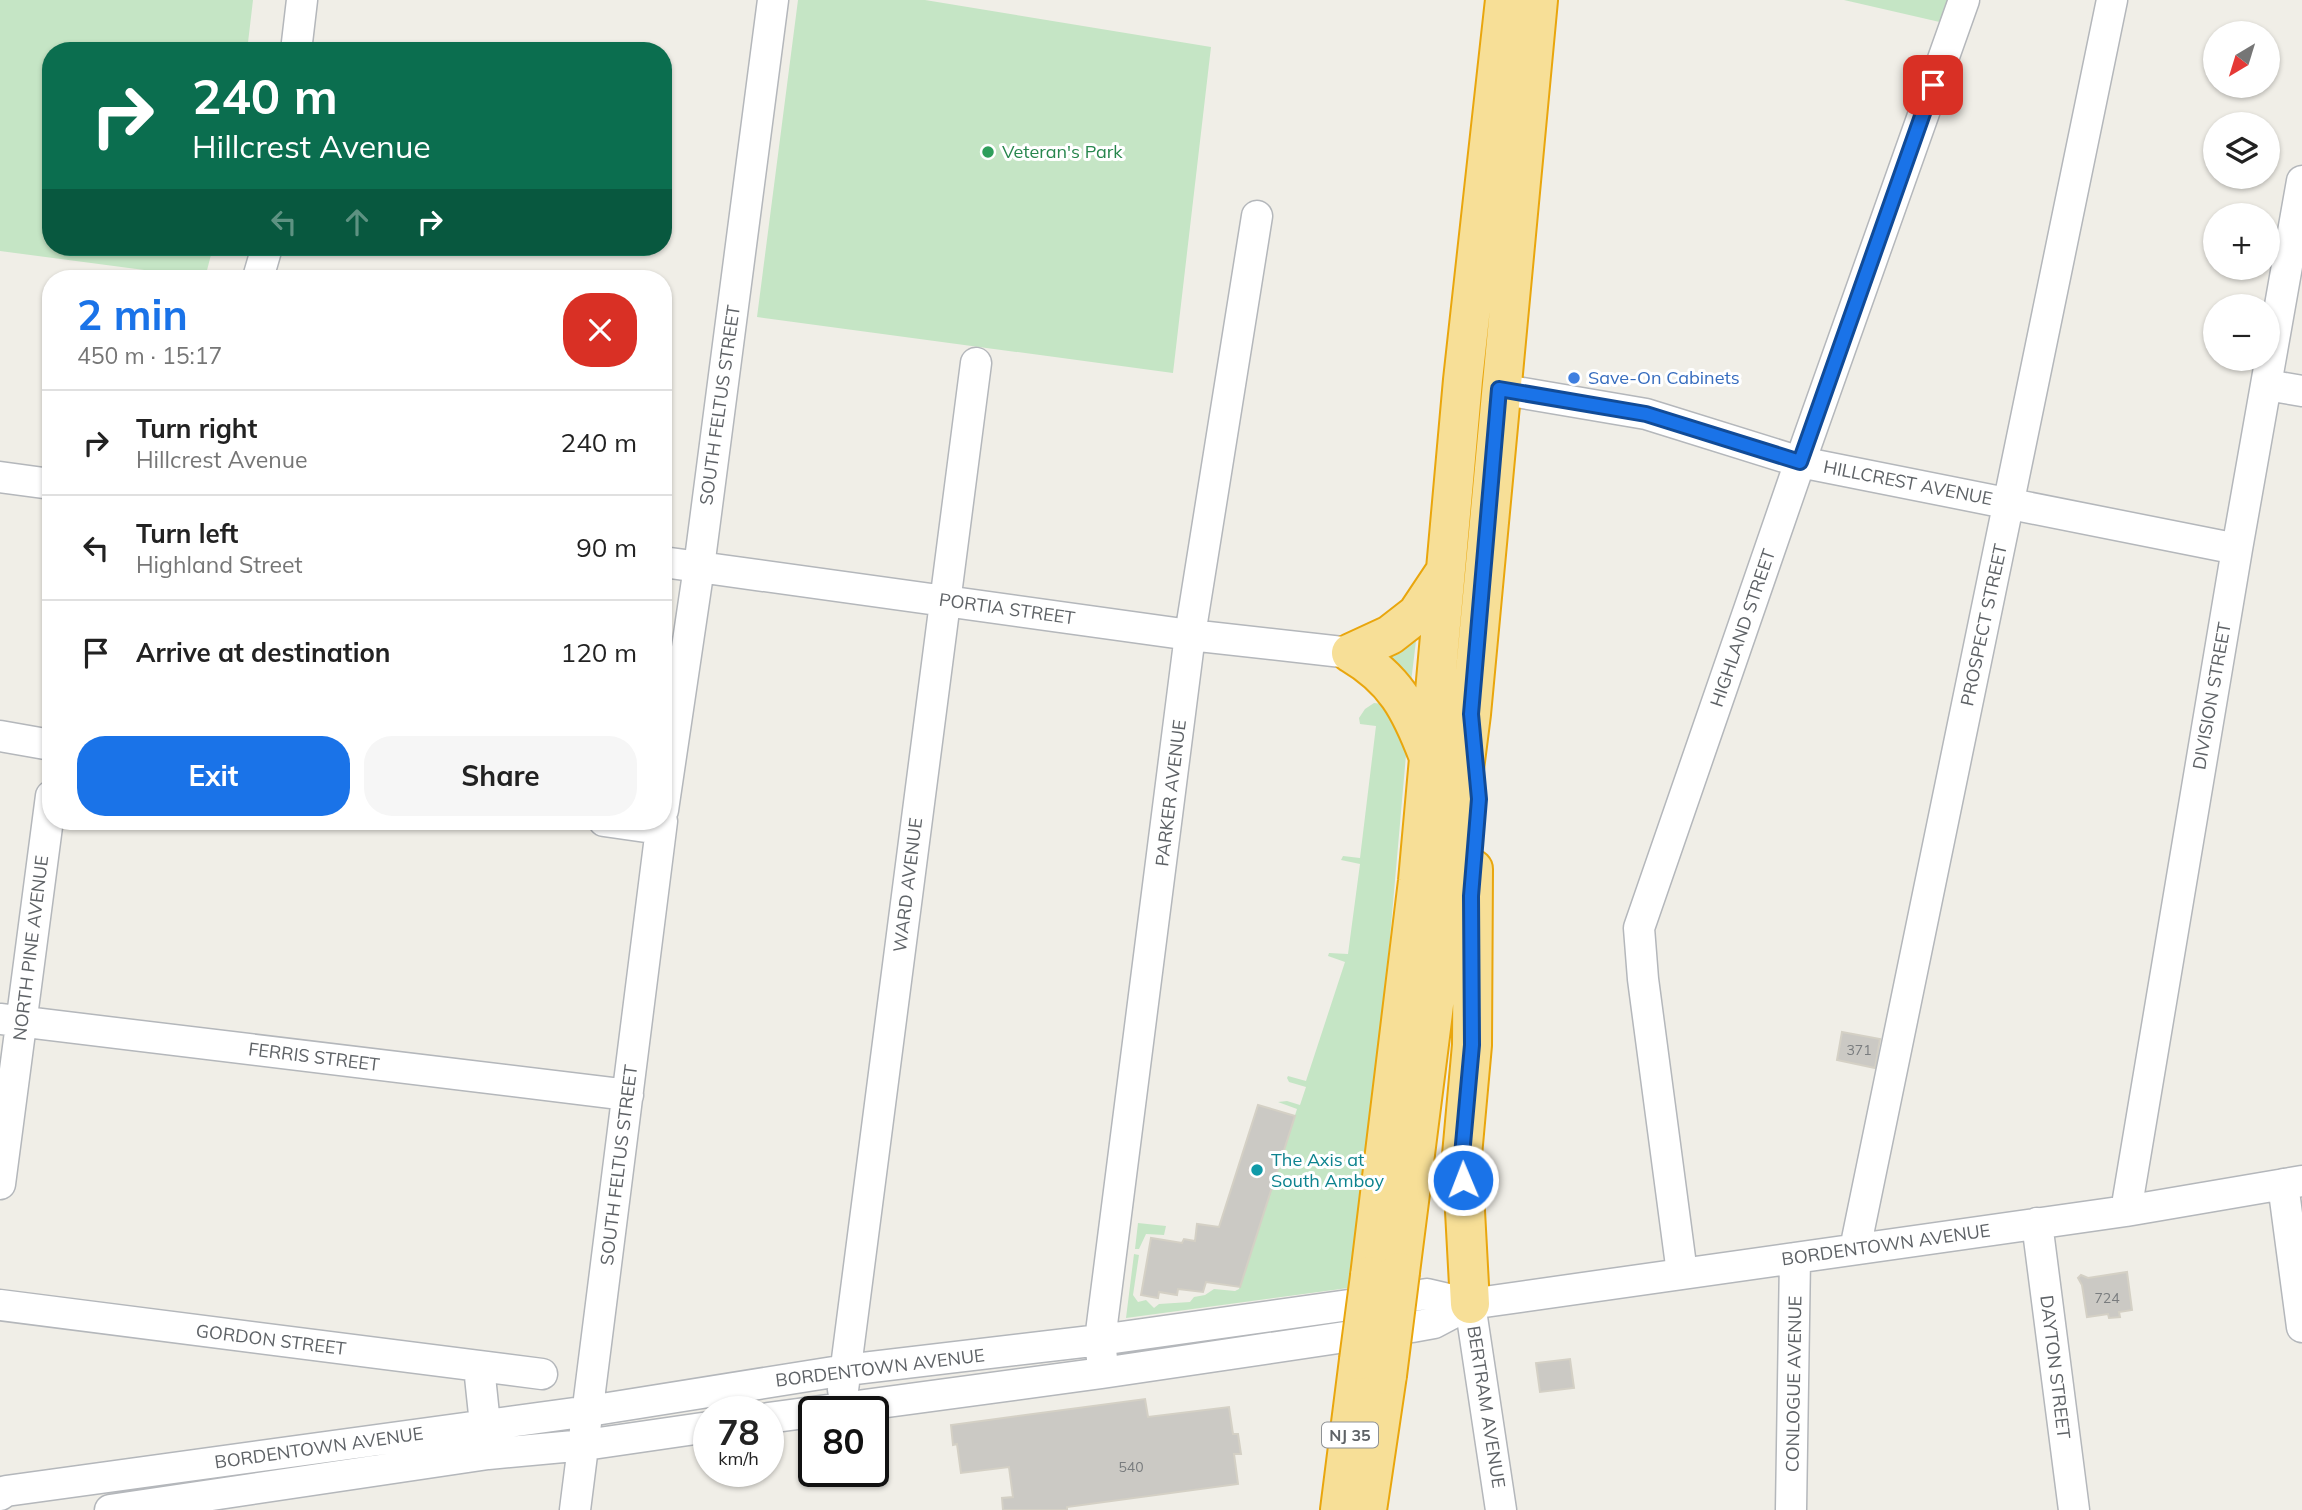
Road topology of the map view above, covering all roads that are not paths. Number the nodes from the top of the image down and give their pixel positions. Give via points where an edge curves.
1 (302, 0) edge
2 (773, 0) edge
3 (1505, 0) edge
4 (1538, 0) edge
5 (1964, 0) edge
6 (2112, 0) edge
7 (297, 42) edge
8 (2302, 181) edge
9 (1257, 216) dead end
10 (976, 363) dead end
11 (2267, 386) junction
12 (1499, 389) junction
13 (2302, 391) edge
14 (1800, 462) junction
15 (0, 477) edge
16 (42, 483) edge
17 (2009, 503) junction
18 (2237, 549) junction
19 (672, 563) edge
20 (699, 567) junction
21 (1447, 569) junction
22 (945, 600) junction
23 (1190, 635) junction
24 (1351, 653) junction
25 (1471, 714) junction
26 (0, 736) edge
27 (42, 743) edge
28 (672, 752) edge
29 (1429, 757) junction
30 (45, 830) edge
31 (661, 830) edge
32 (10, 1021) edge
33 (628, 1095) junction
34 (2292, 1183) edge
35 (0, 1184) edge
36 (2126, 1211) junction
37 (2037, 1223) junction
38 (1855, 1249) junction
39 (1796, 1258) junction
40 (1682, 1273) junction
41 (1385, 1274) junction
42 (1470, 1304) junction
43 (0, 1305) edge
44 (1269, 1318) junction
45 (2302, 1327) edge
46 (1100, 1340) junction
47 (1265, 1348) junction
48 (479, 1367) junction
49 (1373, 1367) junction
50 (846, 1370) junction
51 (1102, 1373) junction
52 (542, 1374) dead end
53 (842, 1396) edge
54 (889, 1401) edge
55 (589, 1411) junction
56 (485, 1424) junction
57 (693, 1429) edge
58 (585, 1445) junction
59 (488, 1454) junction
60 (0, 1495) edge
61 (110, 1510) edge
62 (575, 1510) edge
63 (1340, 1510) edge
64 (1367, 1510) edge
65 (1502, 1510) edge
66 (1791, 1510) edge
67 (2074, 1510) edge

1 - 7 street
2 - 20 street, SOUTH FELTUS STREET
3 - 21 highway, NJ 35 via 1462,380
4 - 12 highway, NJ 35
5 - 14 street, HIGHLAND STREET
6 - 17 street, PROSPECT STREET
8 - 11 street, DIVISION STREET
9 - 23 street, PARKER AVENUE
10 - 22 street, WARD AVENUE
11 - 13 street
11 - 18 street, DIVISION STREET
12 - 14 street, HILLCREST AVENUE via 1646,414
12 - 25 highway, NJ 35
14 - 17 street, HILLCREST AVENUE
14 - 40 street, HIGHLAND STREET via 1639,928
15 - 16 street
17 - 18 street, HILLCREST AVENUE
17 - 38 street, PROSPECT STREET
18 - 36 street, DIVISION STREET
19 - 20 street, PORTIA STREET
20 - 22 street, PORTIA STREET
20 - 28 street, SOUTH FELTUS STREET
21 - 24 highway via 1417,614 1390,635
21 - 29 highway, NJ 35
22 - 23 street, PORTIA STREET
22 - 50 street, WARD AVENUE
23 - 24 street, PORTIA STREET
23 - 46 street, PARKER AVENUE
24 - 29 highway via 1396,691 1414,718
25 - 41 highway, NJ 35
25 - 42 highway via 1479,799 1471,896 1472,1045 1462,1155
26 - 27 street
29 - 41 highway, NJ 35
30 - 32 street, NORTH PINE AVENUE
31 - 33 street, SOUTH FELTUS STREET
32 - 33 street, FERRIS STREET
32 - 35 street, NORTH PINE AVENUE
33 - 55 street, SOUTH FELTUS STREET
34 - 36 street, BORDENTOWN AVENUE
34 - 45 street
36 - 37 street, BORDENTOWN AVENUE
37 - 38 street, BORDENTOWN AVENUE
37 - 67 street, DAYTON STREET
38 - 39 street, BORDENTOWN AVENUE
39 - 40 street, BORDENTOWN AVENUE
39 - 66 street, CONLOGUE AVENUE
40 - 42 street, BORDENTOWN AVENUE
41 - 49 highway, NJ 35, bridge
42 - 44 street, BORDENTOWN AVENUE via 1427,1294
42 - 47 street, BORDENTOWN AVENUE via 1434,1323
42 - 65 street, BERTRAM AVENUE
43 - 48 street, GORDON STREET
44 - 46 street, BORDENTOWN AVENUE
44 - 47 street
46 - 50 street, BORDENTOWN AVENUE
46 - 51 street, PARKER AVENUE
47 - 51 street, BORDENTOWN AVENUE
48 - 52 street, GORDON STREET
48 - 56 street
49 - 63 highway, NJ 35
49 - 64 highway, NJ 35
50 - 53 street, WARD AVENUE
50 - 55 street, BORDENTOWN AVENUE
51 - 54 street, BORDENTOWN AVENUE
55 - 56 street, BORDENTOWN AVENUE
55 - 58 street, SOUTH FELTUS STREET
56 - 59 street
56 - 60 street, BORDENTOWN AVENUE
57 - 58 street, BORDENTOWN AVENUE
58 - 59 street, BORDENTOWN AVENUE
58 - 62 street, SOUTH FELTUS STREET
59 - 61 street, BORDENTOWN AVENUE

